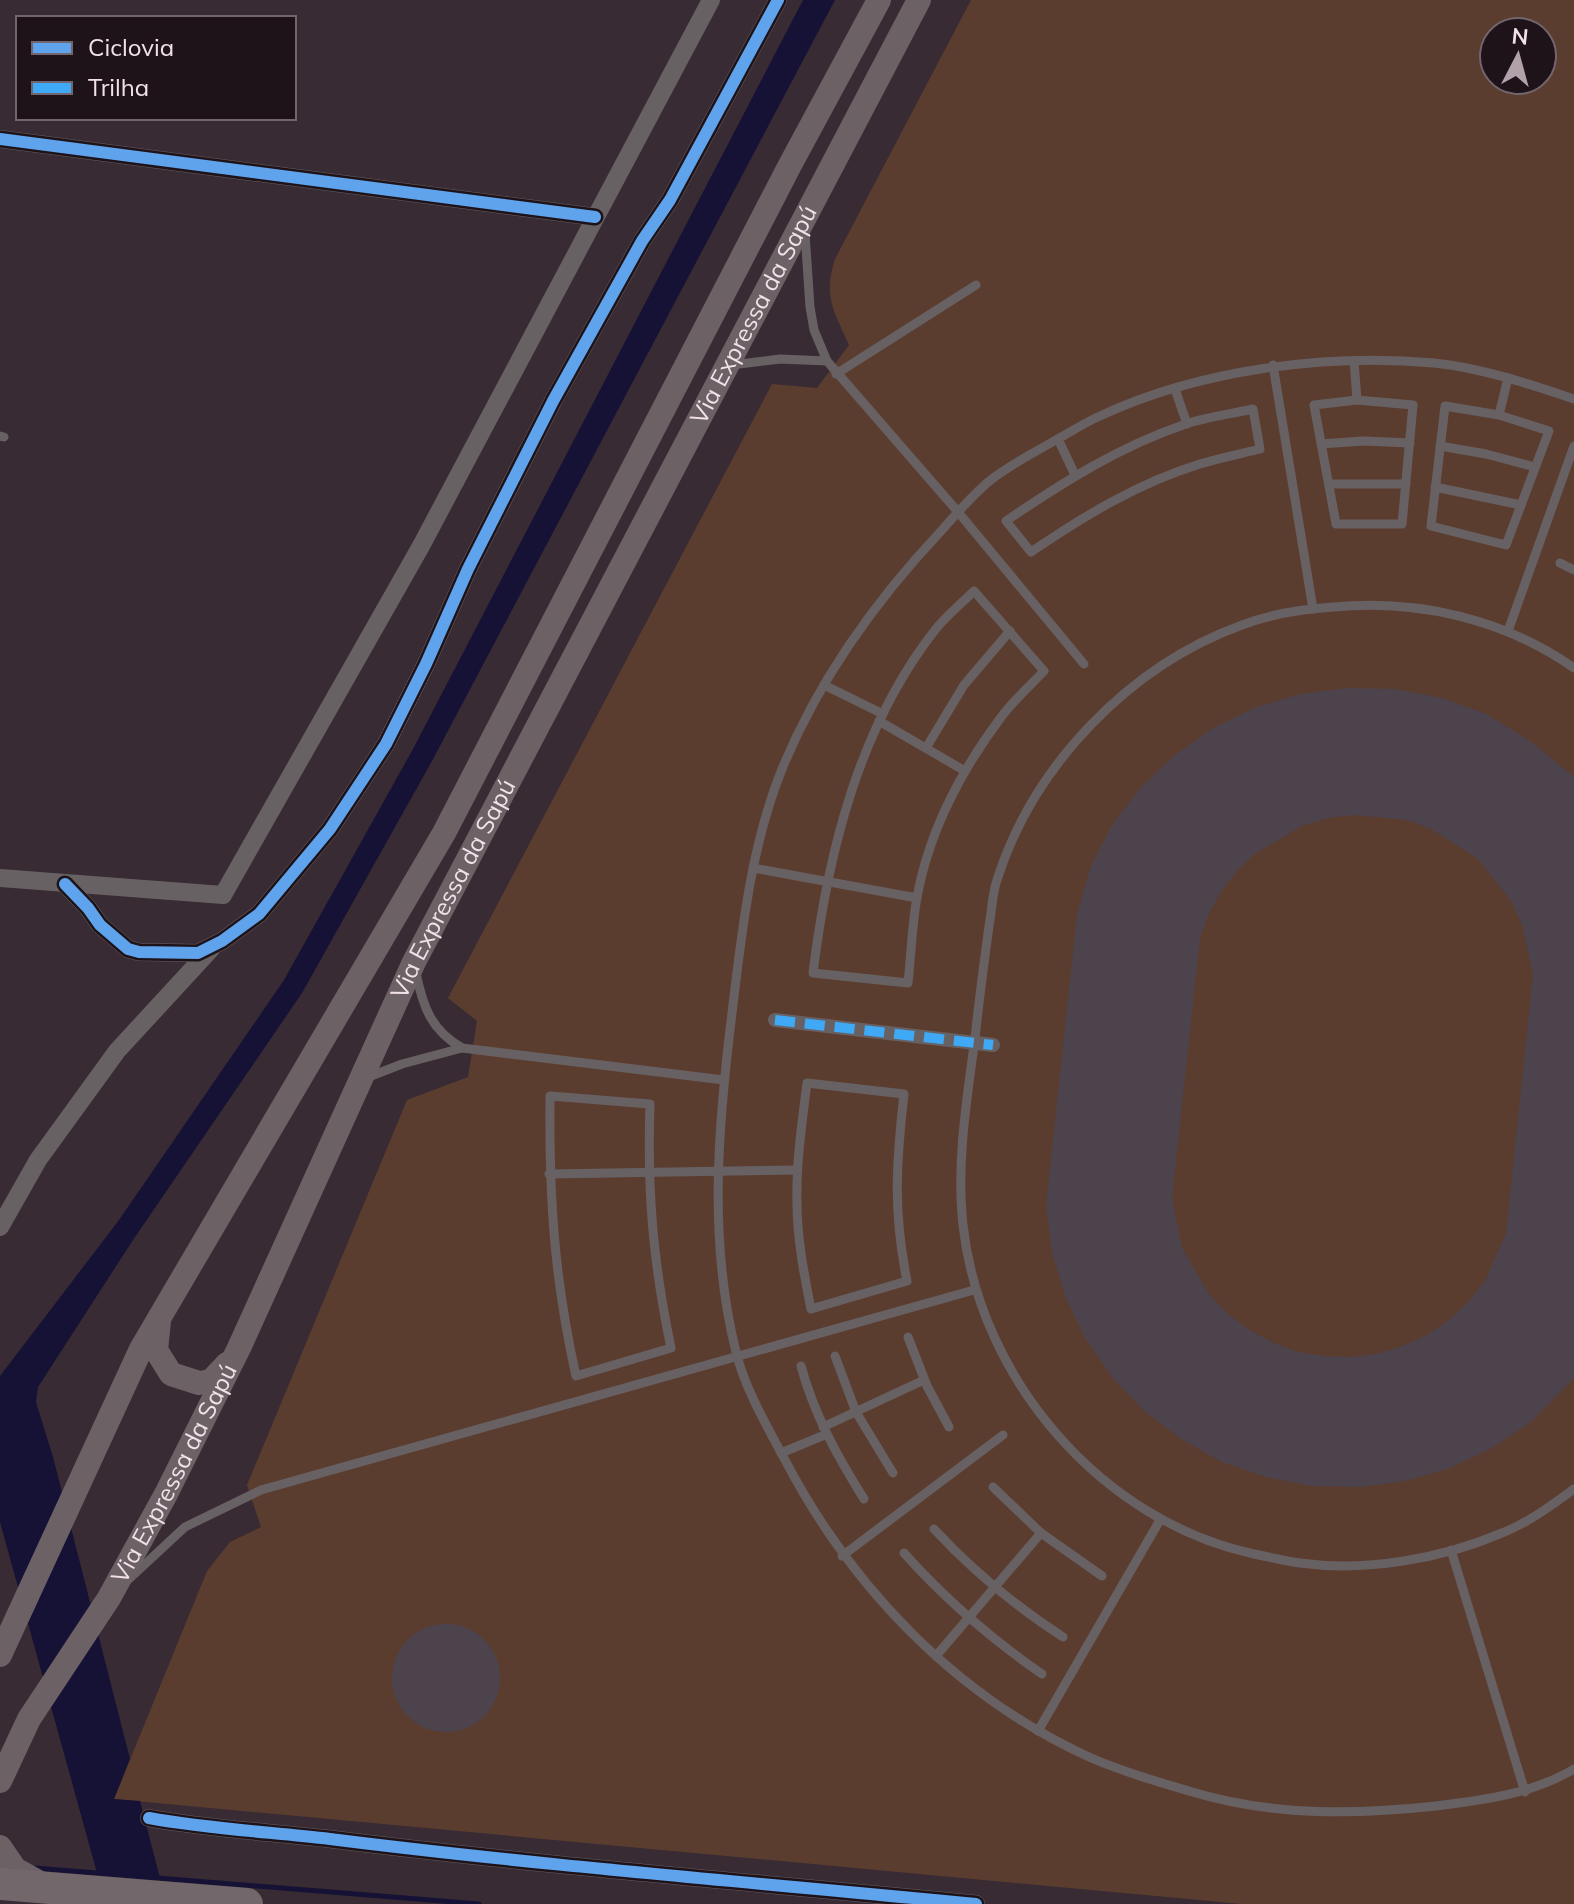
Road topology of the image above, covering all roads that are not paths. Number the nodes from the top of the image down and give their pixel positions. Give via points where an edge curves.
1 (711, 0) edge
2 (778, 0) edge
3 (879, 0) edge
4 (919, 0) edge
5 (0, 139) edge
6 (595, 217) junction
7 (804, 218) junction
8 (976, 285) dead end
9 (827, 361) junction
10 (1354, 361) junction
11 (727, 365) junction
12 (1273, 365) junction
13 (836, 374) junction
14 (1508, 378) junction
15 (1175, 389) junction
16 (1574, 399) edge
17 (1357, 400) junction
18 (1499, 415) junction
19 (1187, 424) junction
20 (1058, 439) junction
21 (1410, 443) junction
22 (1321, 444) junction
23 (1440, 446) junction
24 (1574, 446) edge
25 (1535, 467) junction
26 (1075, 475) junction
27 (1329, 484) junction
28 (1406, 484) junction
29 (1435, 487) junction
30 (1521, 505) junction
31 (958, 512) junction
32 (1560, 563) dead end
33 (1574, 570) edge
34 (1313, 609) junction
35 (1010, 631) junction
36 (1508, 631) junction
37 (1084, 664) dead end
38 (1574, 668) edge
39 (824, 685) junction
40 (881, 718) junction
41 (926, 748) junction
42 (965, 771) junction
43 (753, 868) junction
44 (0, 878) edge
45 (827, 881) junction
46 (65, 884) junction
47 (917, 898) junction
48 (211, 949) junction
49 (414, 962) junction
50 (775, 1020) dead end
51 (974, 1044) junction
52 (993, 1045) dead end
53 (462, 1048) junction
54 (724, 1080) junction
55 (359, 1081) junction
56 (797, 1170) junction
57 (648, 1172) junction
58 (717, 1172) junction
59 (549, 1174) junction
60 (0, 1227) edge
61 (974, 1290) junction
62 (160, 1314) junction
63 (908, 1337) dead end
64 (239, 1348) junction
65 (835, 1356) dead end
66 (736, 1357) junction
67 (801, 1366) dead end
68 (924, 1380) junction
69 (856, 1412) junction
70 (949, 1427) dead end
71 (825, 1430) junction
72 (1003, 1435) dead end
73 (781, 1453) junction
74 (893, 1473) dead end
75 (993, 1487) dead end
76 (1574, 1489) edge
77 (864, 1499) dead end
78 (1160, 1520) junction
79 (934, 1529) dead end
80 (1041, 1533) junction
81 (1451, 1550) junction
82 (904, 1553) dead end
83 (842, 1556) junction
84 (1102, 1576) dead end
85 (995, 1588) junction
86 (109, 1598) junction
87 (968, 1619) junction
88 (1063, 1637) dead end
89 (0, 1655) edge
90 (936, 1656) junction
91 (1042, 1674) dead end
92 (1038, 1731) junction
93 (1574, 1769) edge
94 (0, 1781) edge
95 (1525, 1792) junction
96 (149, 1818) dead end
97 (0, 1847) edge
98 (0, 1884) edge
99 (51, 1889) junction
100 (247, 1904) edge
101 (976, 1904) edge

1 - 6 street
2 - 48 street via 553,401 386,744 330,829 259,914
3 - 62 main road, Via Expressa da Sapú via 444,833
4 - 7 main road, Via Expressa da Sapú
5 - 6 street
6 - 46 street via 421,546 223,895
7 - 9 lane via 810,307
7 - 11 main road, Via Expressa da Sapú
8 - 13 lane
9 - 11 lane
9 - 13 lane
10 - 12 lane
10 - 14 lane via 1438,364
10 - 17 lane
11 - 49 main road, Via Expressa da Sapú
12 - 15 lane
12 - 34 lane
13 - 31 lane
14 - 16 lane
14 - 18 lane
15 - 19 lane
15 - 20 lane via 1102,415
17 - 21 lane via 1413,405
17 - 22 lane via 1314,405
18 - 23 lane via 1445,406
18 - 25 lane via 1549,431
19 - 26 lane
19 - 26 lane via 1253,409 1260,449 1142,486 1031,552 1006,521
20 - 26 lane
20 - 31 lane via 989,481
21 - 22 lane
21 - 28 lane
22 - 27 lane
23 - 25 lane
23 - 29 lane
24 - 36 lane
25 - 30 lane
27 - 28 lane
27 - 28 lane via 1336,524 1402,524
29 - 30 lane
29 - 30 lane via 1431,526 1506,545
31 - 37 lane
31 - 39 lane via 855,632
32 - 33 lane
34 - 36 lane via 1408,606
34 - 51 lane via 1244,624 1182,653 1121,694 1072,746 1028,809 996,882
35 - 40 lane via 974,591 937,628
35 - 41 lane via 964,685
35 - 42 lane via 1044,671 1003,714
36 - 38 lane
39 - 40 lane
39 - 43 lane via 781,771
40 - 41 lane
40 - 45 lane via 844,815
41 - 42 lane
42 - 47 lane via 942,816
43 - 45 lane
43 - 54 lane
44 - 46 street
45 - 47 lane
45 - 47 lane via 813,973 908,983
46 - 48 street via 128,949
48 - 60 street via 117,1051 38,1160
49 - 53 lane via 427,1014 448,1040
49 - 55 main road, Via Expressa da Sapú
50 - 51 street
51 - 52 street
51 - 61 lane via 960,1168
53 - 54 lane
53 - 55 lane
54 - 58 lane
55 - 64 main road, Via Expressa da Sapú
56 - 56 lane via 799,1241 811,1309 907,1281 895,1190 904,1094 807,1083
56 - 58 lane
57 - 58 lane
57 - 59 lane
57 - 59 lane via 650,1104 550,1096
57 - 59 lane via 659,1290 671,1348 576,1376 561,1308
58 - 66 lane via 720,1265
61 - 66 lane
61 - 78 lane via 1001,1354 1046,1423 1096,1475
62 - 64 main road via 156,1350 171,1374 199,1383 211,1381
62 - 89 main road, Via Expressa da Sapú
63 - 68 lane
64 - 86 main road, Via Expressa da Sapú
65 - 69 lane
66 - 73 lane
66 - 86 lane via 261,1490 185,1527
67 - 71 lane
68 - 69 lane
68 - 70 lane
69 - 71 lane
69 - 74 lane
71 - 73 lane
71 - 77 lane
72 - 83 lane
73 - 83 lane
75 - 80 lane
76 - 81 lane via 1505,1532
78 - 81 lane via 1228,1548 1302,1564 1378,1565
78 - 92 lane
79 - 85 lane
80 - 84 lane
80 - 85 lane
81 - 95 lane
82 - 87 lane
83 - 90 lane via 887,1610
85 - 87 lane
85 - 88 lane
86 - 94 main road, Via Expressa da Sapú via 29,1719
87 - 90 lane
87 - 91 lane
90 - 92 lane
92 - 95 lane via 1093,1759 1152,1780 1274,1809 1396,1810
93 - 95 lane
96 - 101 street via 512,1861
97 - 99 main road via 15,1869
98 - 99 highway
99 - 100 highway

